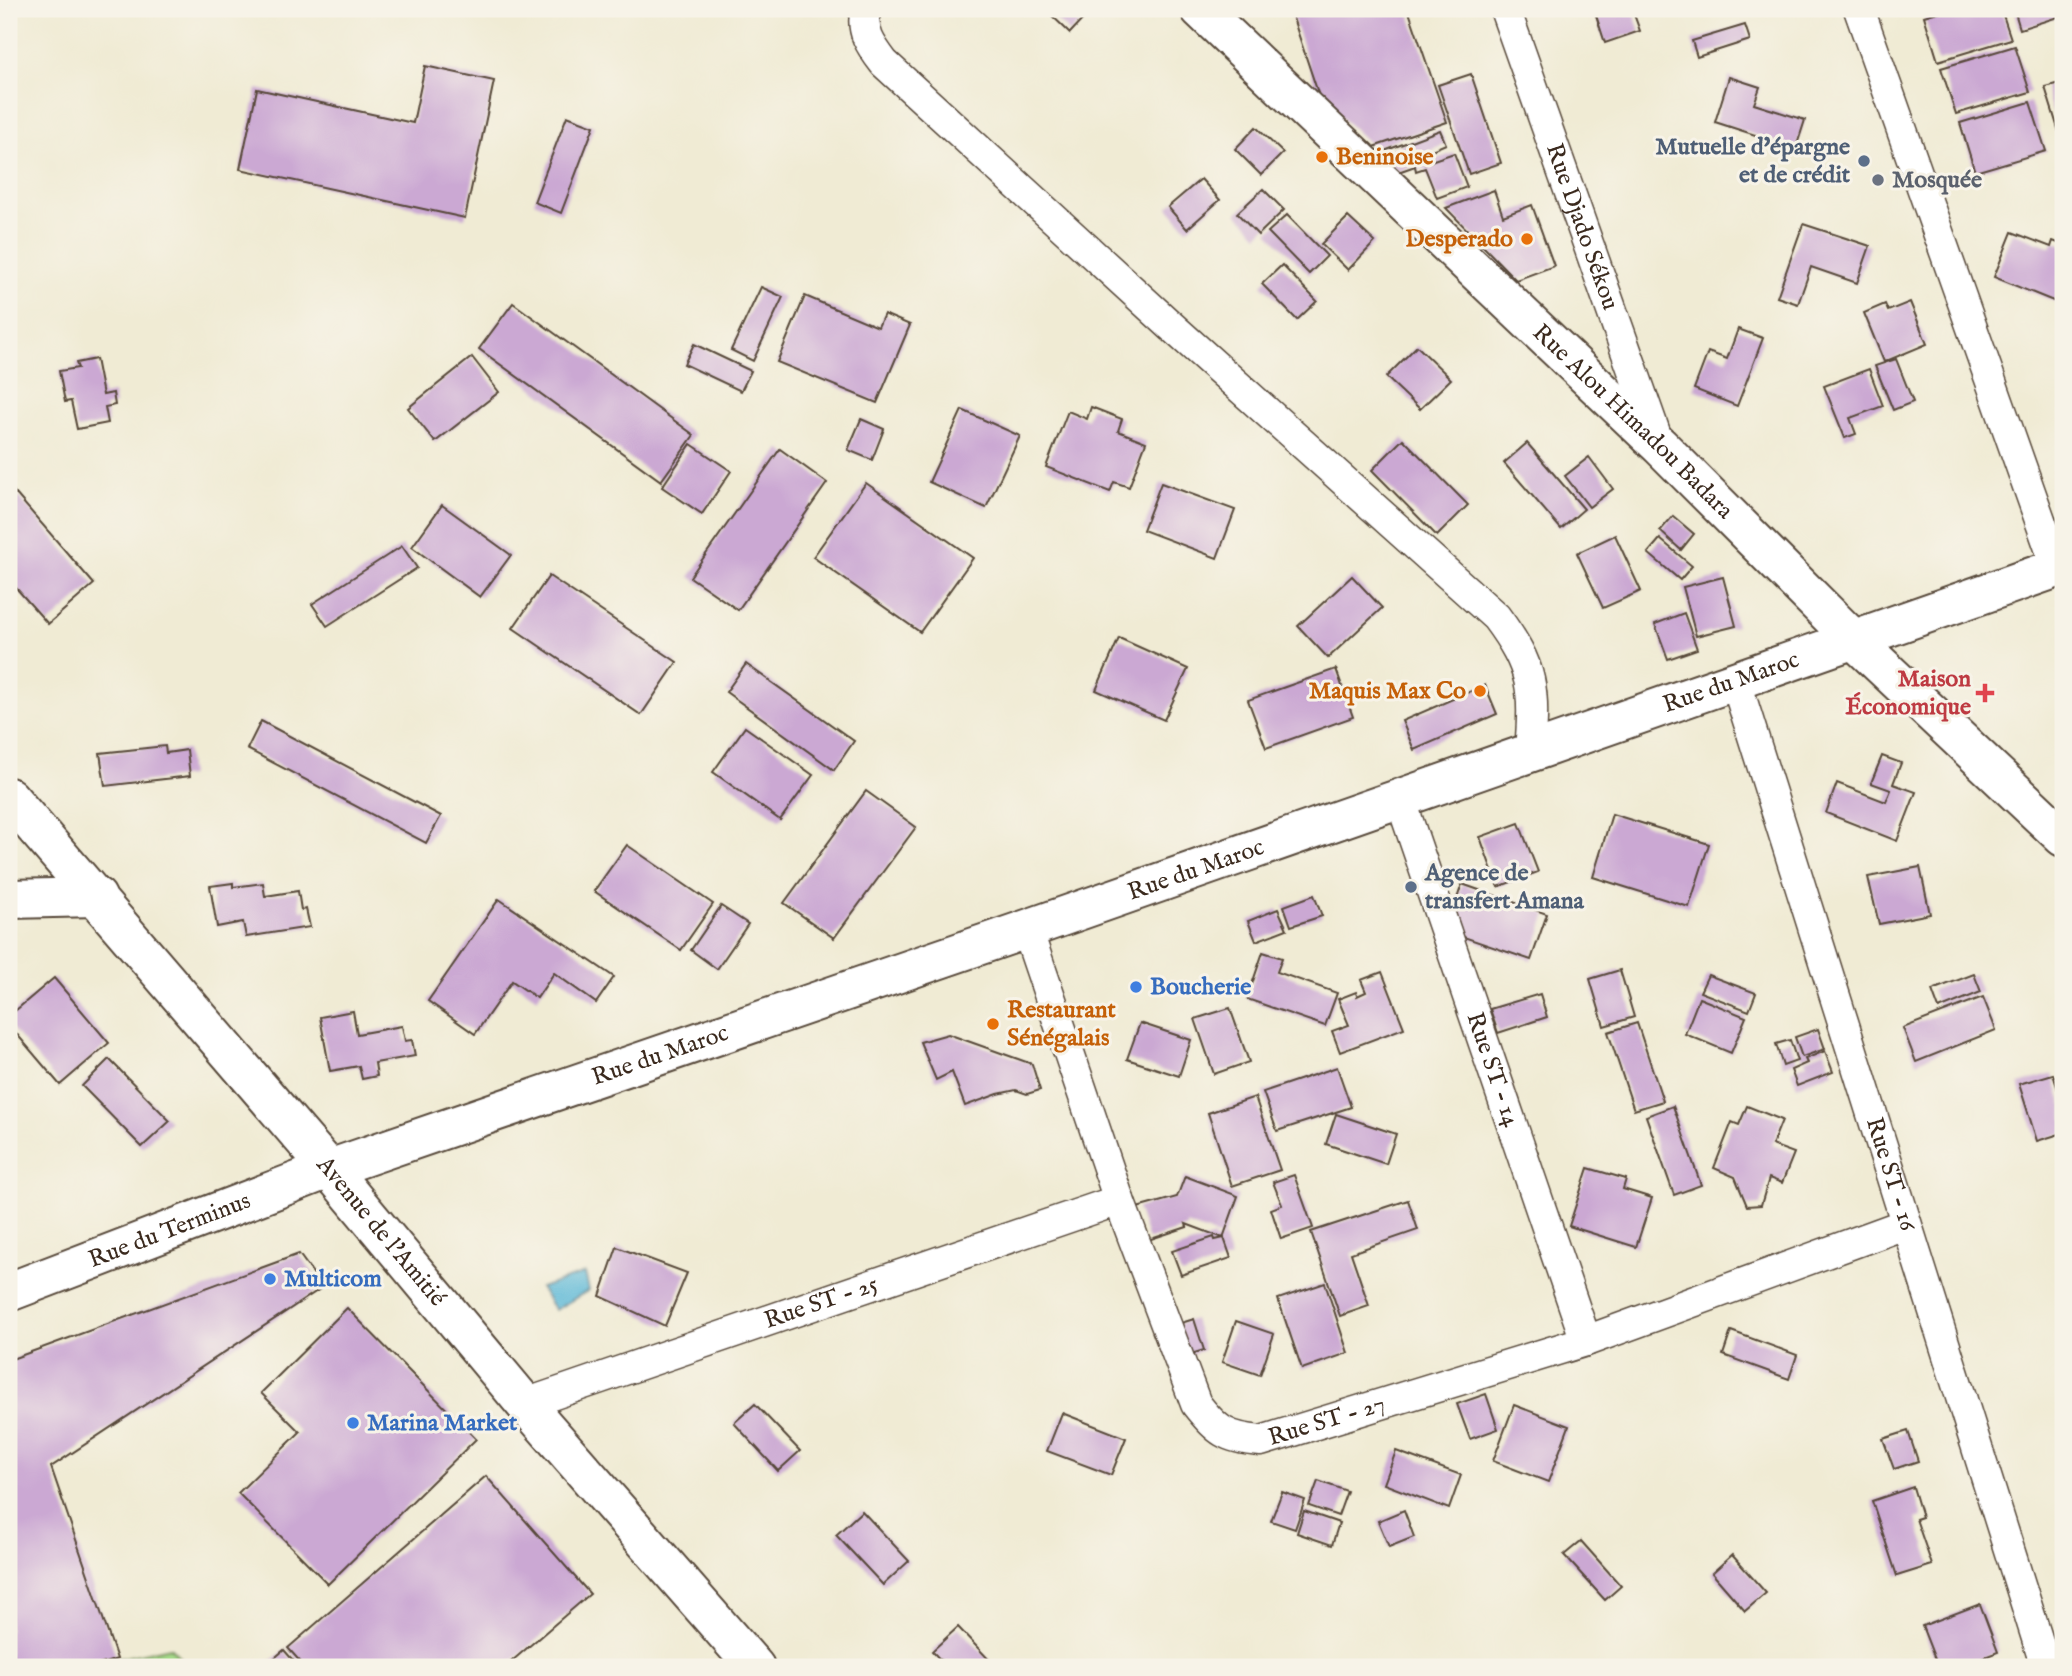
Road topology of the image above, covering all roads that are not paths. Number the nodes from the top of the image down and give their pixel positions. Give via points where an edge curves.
1 (866, 9) edge
2 (1200, 9) edge
3 (1504, 9) edge
4 (1859, 9) edge
5 (1660, 446) junction
6 (2060, 567) edge
7 (1852, 638) junction
8 (1736, 682) junction
9 (1530, 751) junction
10 (9, 797) edge
11 (1400, 798) junction
12 (2063, 837) edge
13 (97, 897) junction
14 (9, 899) edge
15 (1027, 929) junction
16 (329, 1169) junction
17 (1119, 1200) junction
18 (1905, 1224) junction
19 (9, 1292) edge
20 (1586, 1341) junction
21 (524, 1404) junction
22 (755, 1667) edge
23 (2046, 1667) edge

1 - 9 street via 862,23 884,64 1496,617 1516,642 1529,675 1534,705
2 - 5 street, Rue Alou Himadou Badara
3 - 5 street, Rue Djado Sékou
4 - 6 street
5 - 7 street, Rue Alou Himadou Badara
6 - 7 street, Rue du Maroc
7 - 8 street, Rue du Maroc
7 - 12 street, Rue Alou Himadou Badara
8 - 9 street, Rue du Maroc
8 - 18 street, Rue ST - 16
9 - 11 street, Rue du Maroc
10 - 13 street, Avenue de l'Amitié
11 - 15 street, Rue du Maroc
11 - 20 street, Rue ST - 14
13 - 14 street
13 - 16 street, Avenue de l'Amitié
15 - 16 street, Rue du Maroc
15 - 17 street, Rue ST - 27
16 - 19 street, Rue du Terminus
16 - 21 street, Avenue de l'Amitié
17 - 20 street, Rue ST - 27 via 1196,1404 1216,1429 1236,1439 1261,1441
17 - 21 street, Rue ST - 25
18 - 20 street, Rue ST - 27
18 - 23 street, Rue ST - 16
21 - 22 street, Avenue de l'Amitié

